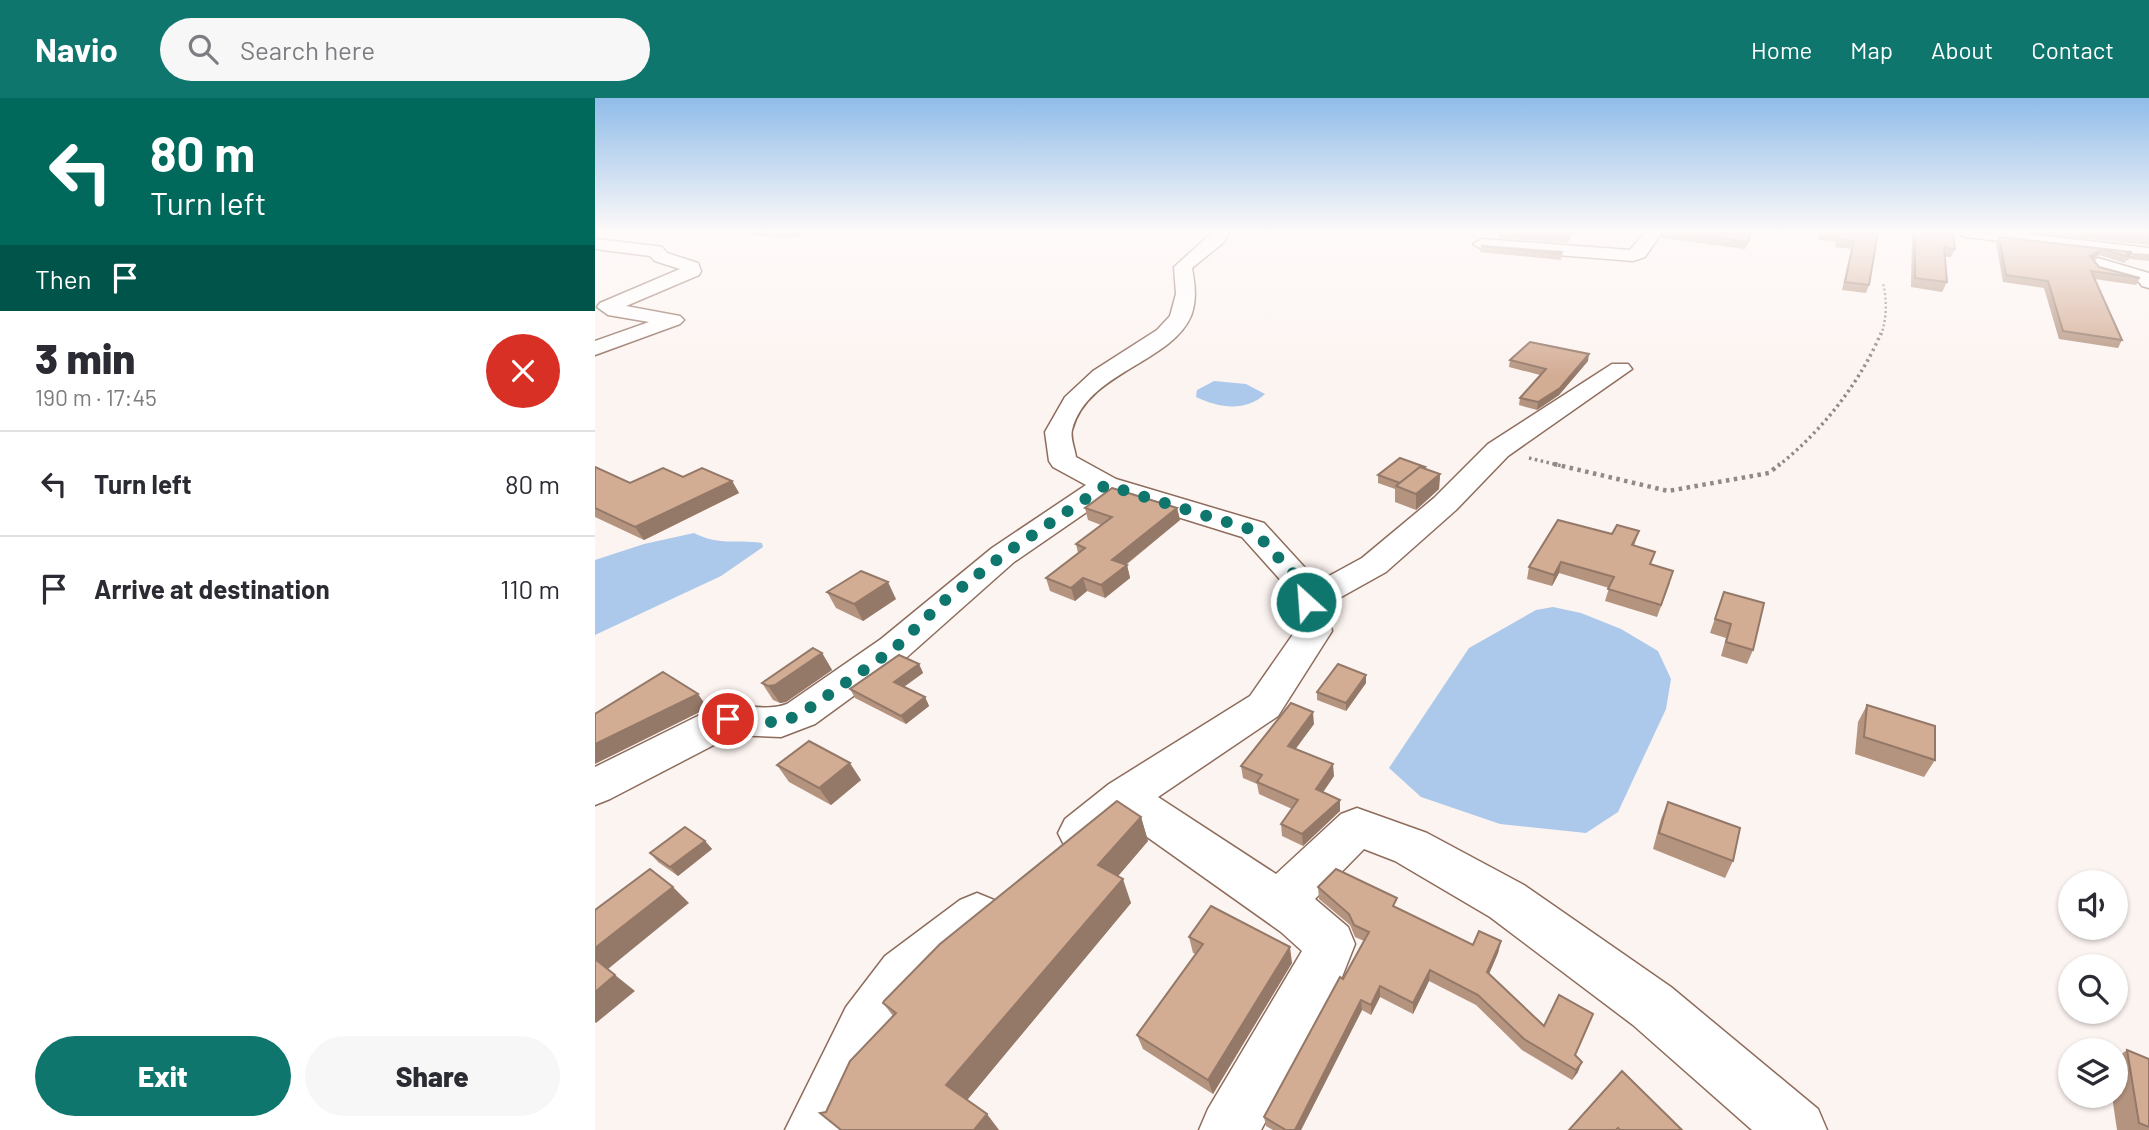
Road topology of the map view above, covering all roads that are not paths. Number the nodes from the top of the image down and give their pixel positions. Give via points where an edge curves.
1 (670, 280) edge
2 (1184, 280) edge
3 (595, 348) edge
4 (1621, 369) dead end
5 (1106, 485) junction
6 (1306, 602) junction
7 (595, 787) edge
8 (1124, 797) junction
9 (1055, 854) edge
10 (1004, 894) edge
11 (1279, 902) junction
12 (815, 1130) edge
13 (1230, 1130) edge
14 (1797, 1130) edge

1 - 3 street via 607,307 673,320
2 - 5 street via 1186,294 1179,317 1165,335 1101,376 1074,402 1058,432 1063,461
4 - 6 street via 1498,450 1445,504 1374,565
5 - 6 street via 1253,530 1301,582
5 - 7 street via 1003,555 944,601 894,649 801,714 781,722 728,719
6 - 8 street via 1314,631 1263,706
8 - 9 street
8 - 11 street
10 - 12 street via 903,974 865,1026
11 - 13 street via 1330,944 1321,969
11 - 14 street via 1357,827 1411,847 1507,901 1651,1006

